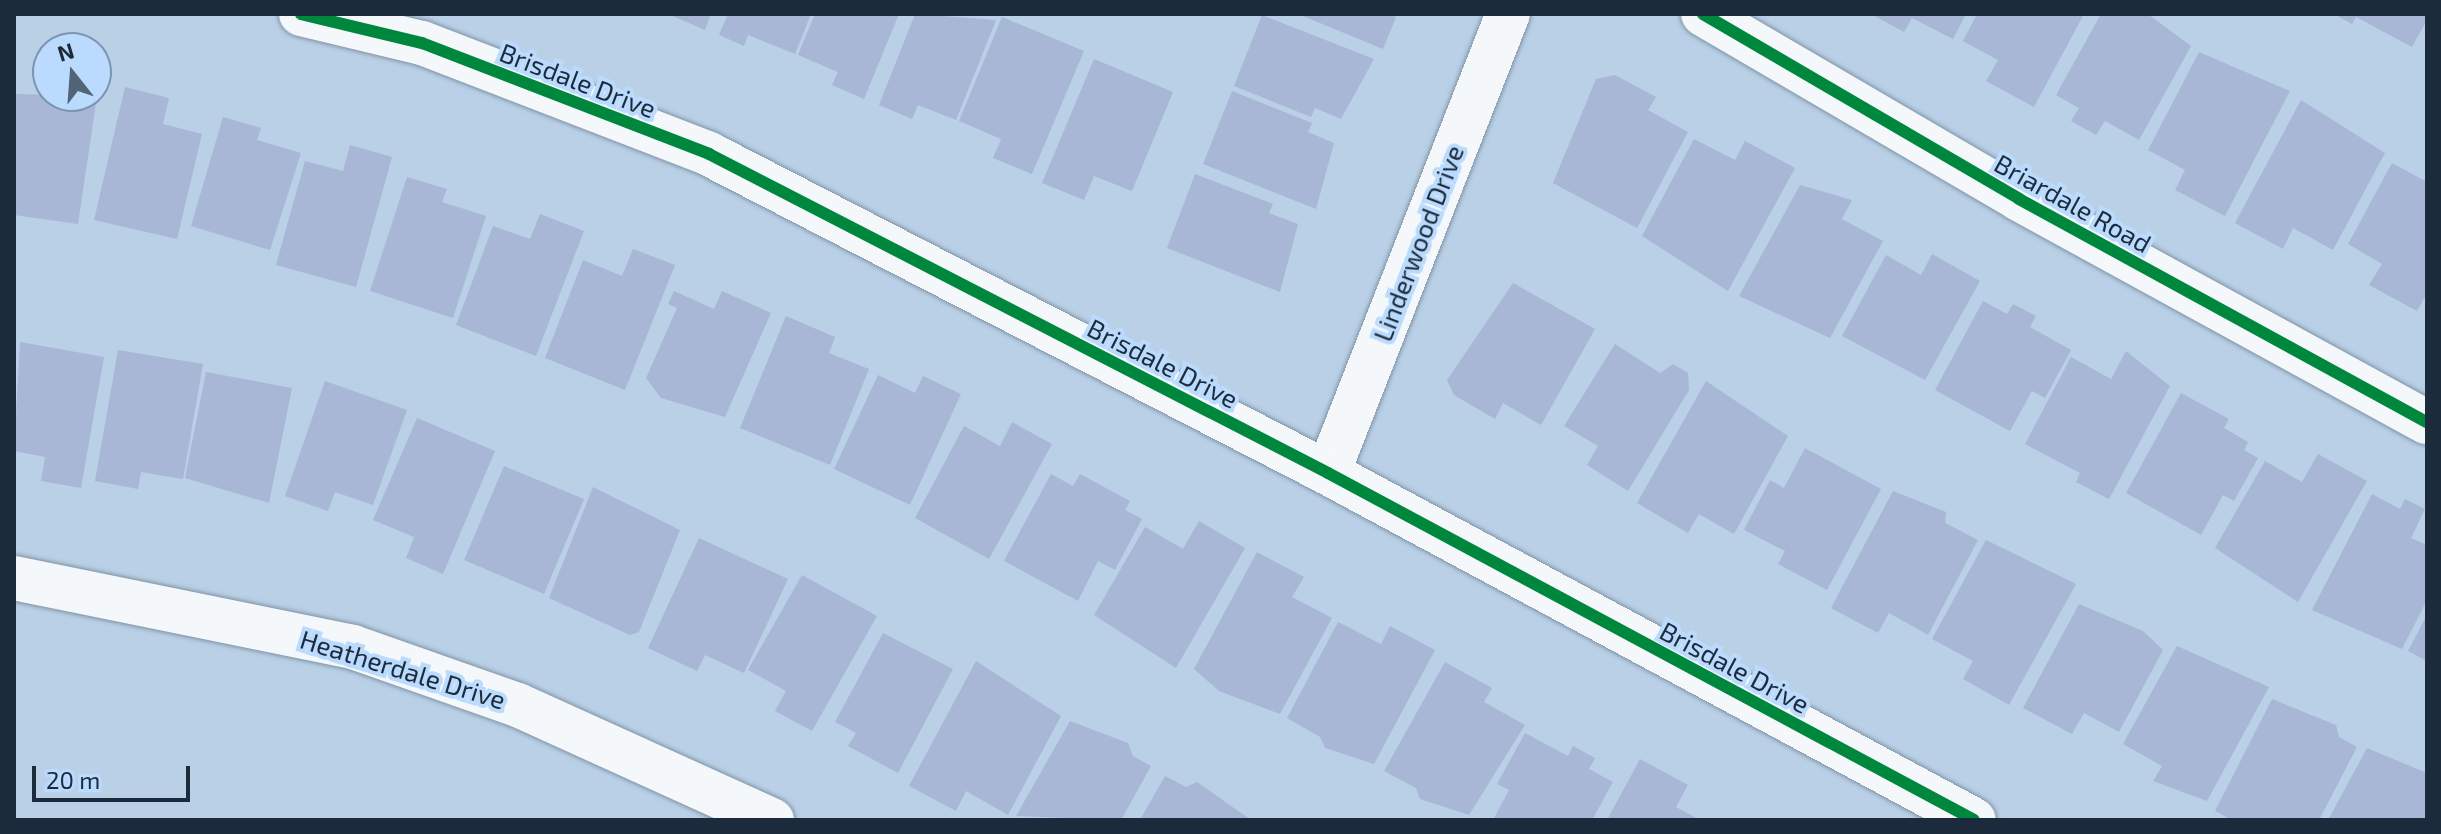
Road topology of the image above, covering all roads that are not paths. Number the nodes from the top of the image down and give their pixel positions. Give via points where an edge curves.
1 (301, 14) edge
2 (1508, 14) edge
3 (1703, 14) edge
4 (2427, 422) edge
5 (1328, 473) junction
6 (14, 578) edge
7 (772, 820) edge
8 (1974, 820) edge

1 - 5 street, Brisdale Drive via 422,43 709,154
2 - 5 street, Linderwood Drive
3 - 4 street, Briardale Road via 2019,199
5 - 8 street, Brisdale Drive
6 - 7 street, Heatherdale Drive via 353,647 518,705

